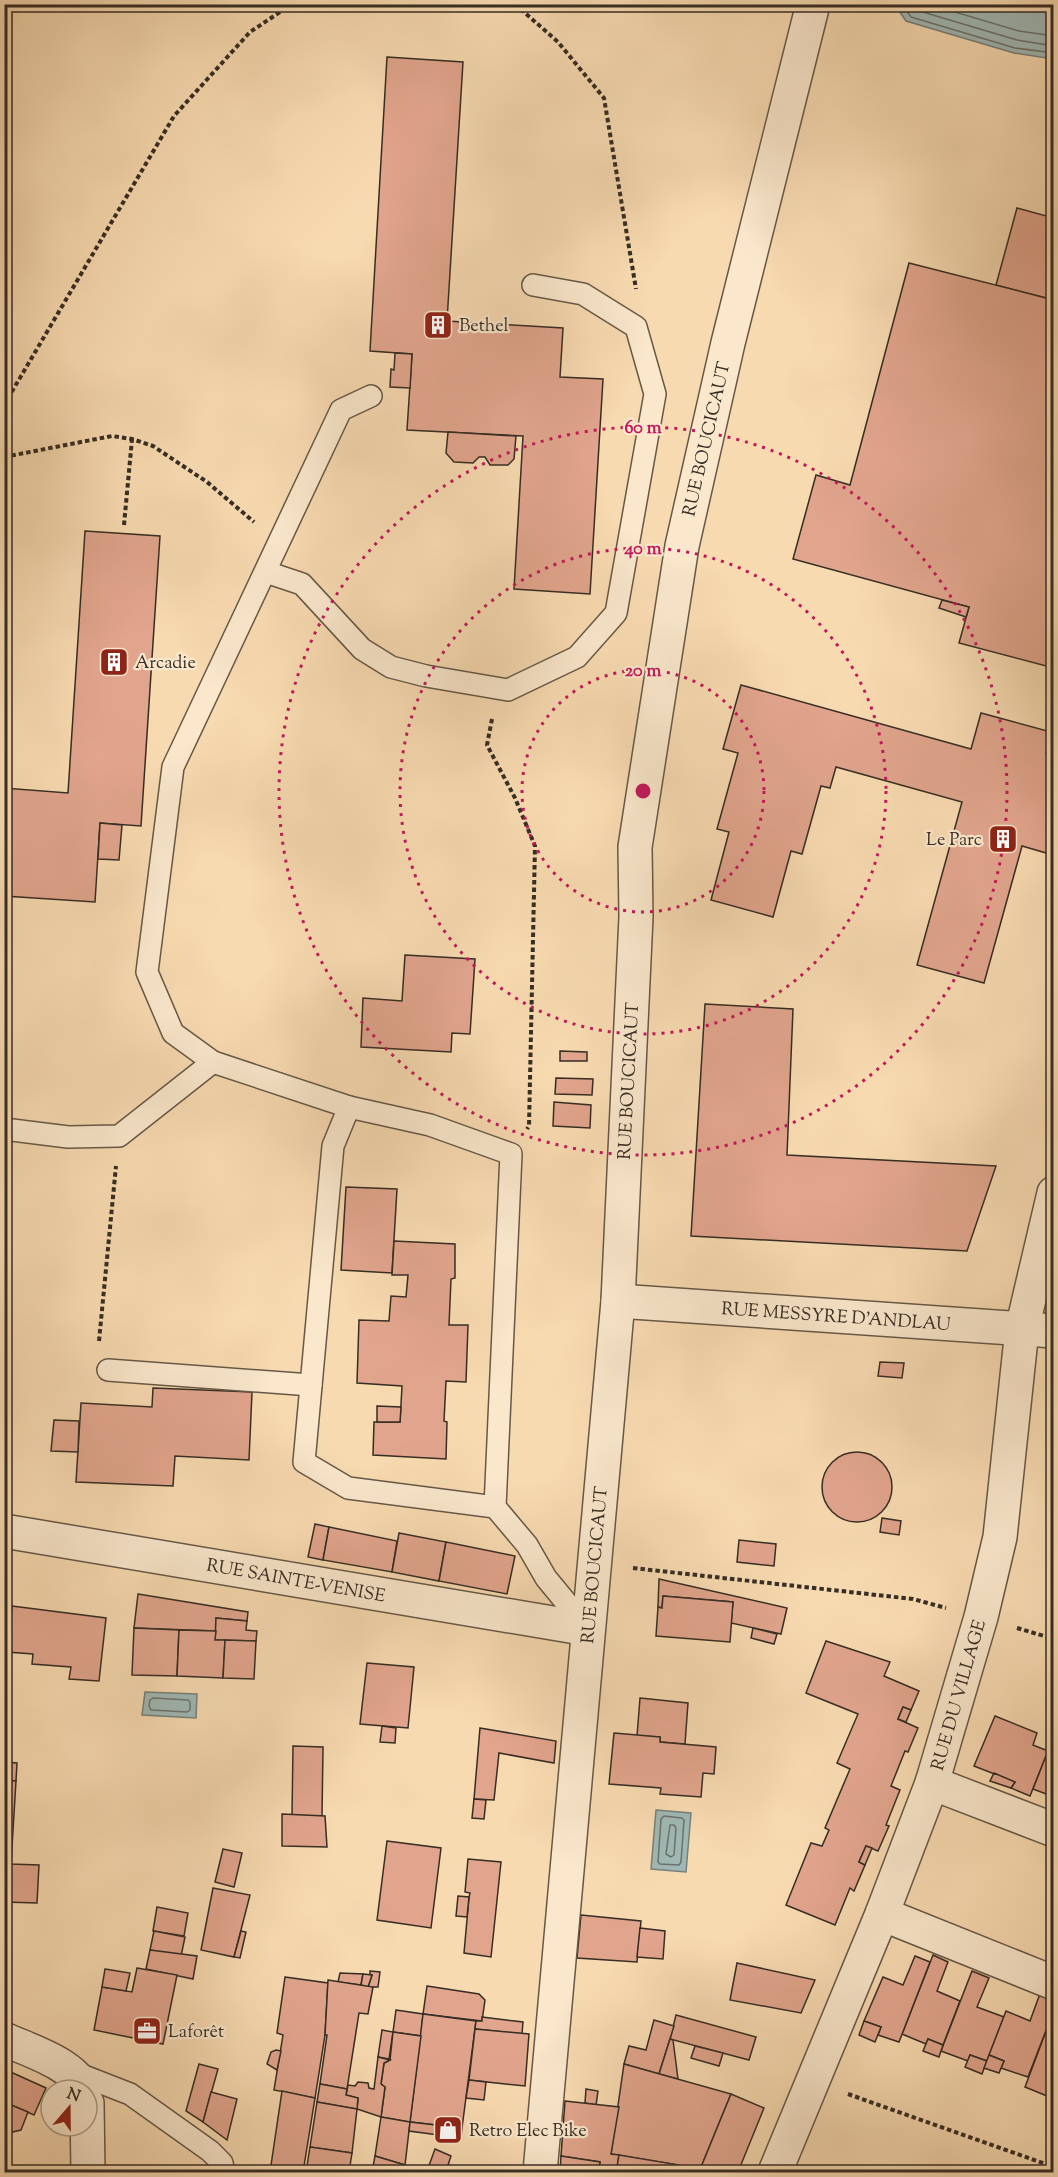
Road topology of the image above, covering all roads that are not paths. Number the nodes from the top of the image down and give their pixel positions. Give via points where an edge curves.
1 (813, 4) edge
2 (533, 285) dead end
3 (371, 396) dead end
4 (266, 572) junction
5 (213, 1062) junction
6 (349, 1107) junction
7 (4, 1129) edge
8 (1053, 1193) edge
9 (618, 1301) junction
10 (1022, 1329) junction
11 (1053, 1331) edge
12 (108, 1370) road end
13 (311, 1385) junction
14 (495, 1507) junction
15 (4, 1531) edge
16 (588, 1629) junction
17 (932, 1783) junction
18 (1053, 1830) edge
19 (882, 1914) junction
20 (1053, 1983) edge
21 (4, 2039) edge
22 (72, 2078) edge
23 (99, 2086) edge
24 (88, 2138) edge
25 (88, 2172) edge
26 (224, 2172) edge
27 (540, 2172) edge
28 (776, 2172) edge

1 - 9 street, RUE BOUCICAUT via 730,332 682,546 635,847 636,917
2 - 4 lane via 583,294 636,327 655,394 616,613 578,657 508,690 391,667 362,649 302,584
3 - 4 lane via 341,410
4 - 5 lane via 173,767 147,972 173,1033
5 - 6 lane
5 - 7 lane via 119,1136 68,1137
6 - 13 lane via 333,1146
6 - 14 lane via 430,1125 511,1154
8 - 10 street, RUE DU VILLAGE
9 - 10 street, RUE MESSYRE D'ANDLAU
9 - 16 street, RUE BOUCICAUT
10 - 11 street, RUE MESSYRE D'ANDLAU
10 - 17 street, RUE DU VILLAGE via 1000,1537 981,1617
12 - 13 lane
13 - 14 lane via 304,1462 348,1488
14 - 16 lane
15 - 16 street, RUE SAINTE-VENISE
16 - 27 street, RUE BOUCICAUT
17 - 18 street
17 - 19 street, RUE DU VILLAGE
19 - 20 street
19 - 28 street, RUE DU VILLAGE
21 - 22 street
23 - 26 lane via 130,2094 210,2151 222,2163
24 - 25 street

